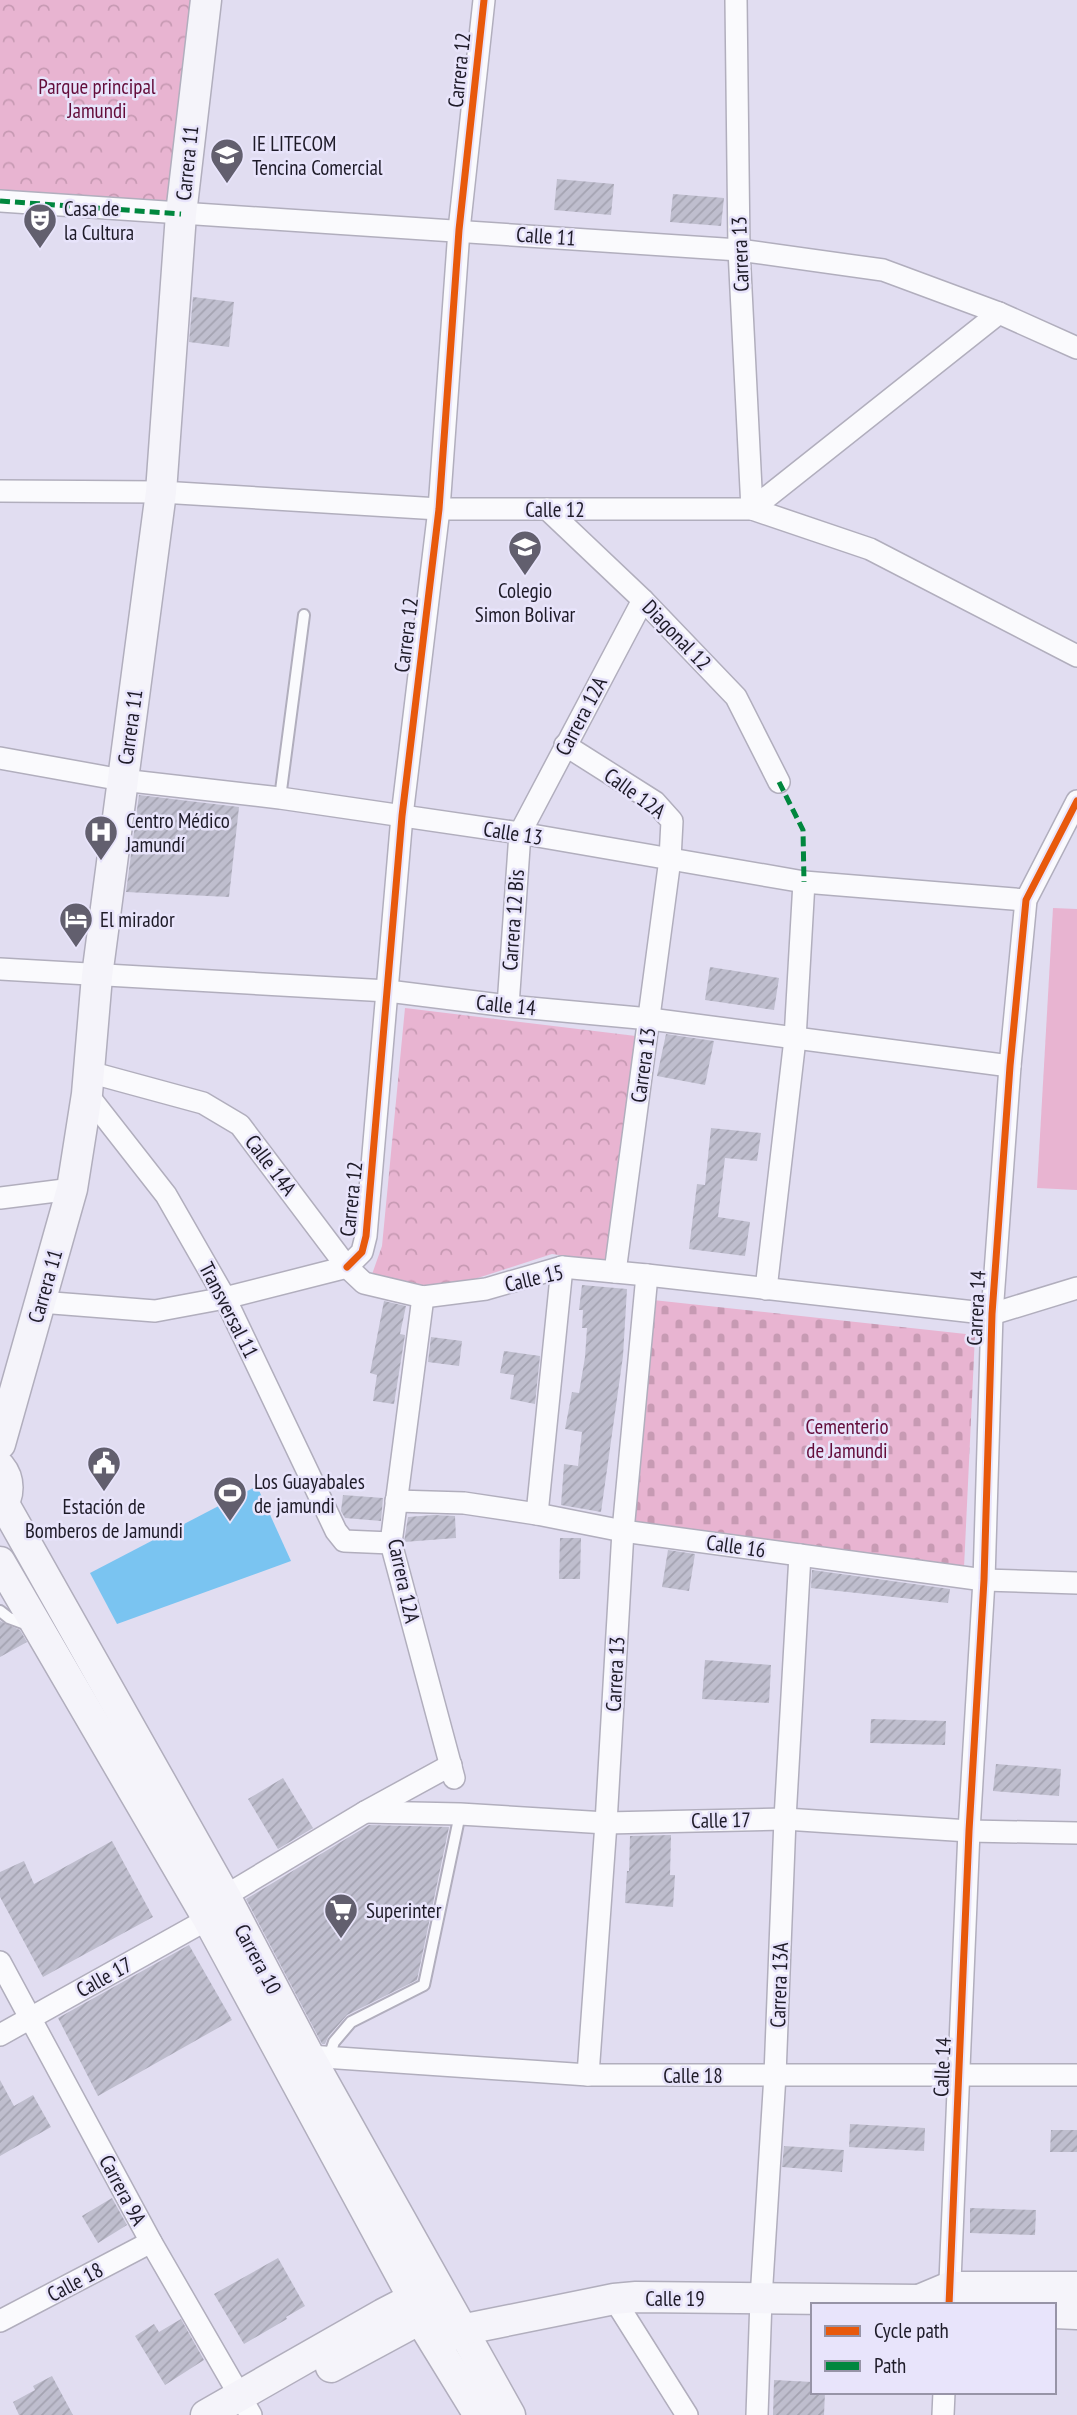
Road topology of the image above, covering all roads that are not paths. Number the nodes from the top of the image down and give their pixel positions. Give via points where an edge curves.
1 (205, 0) edge
2 (484, 0) edge
3 (736, 0) edge
4 (0, 201) edge
5 (181, 214) junction
6 (459, 230) junction
7 (739, 250) junction
8 (999, 313) junction
9 (1077, 348) edge
10 (0, 491) edge
11 (161, 492) junction
12 (439, 509) junction
13 (547, 509) junction
14 (752, 509) junction
15 (643, 600) junction
16 (304, 615) dead end
17 (1077, 656) edge
18 (565, 745) junction
19 (0, 758) edge
20 (122, 780) junction
21 (779, 782) dead end
22 (280, 798) junction
23 (1077, 800) edge
24 (402, 816) junction
25 (520, 833) junction
26 (670, 859) junction
27 (804, 882) junction
28 (1026, 900) junction
29 (0, 968) edge
30 (97, 976) junction
31 (388, 991) junction
32 (508, 1006) junction
33 (650, 1019) junction
34 (795, 1039) junction
35 (1010, 1066) junction
36 (88, 1083) junction
37 (72, 1189) junction
38 (0, 1198) edge
39 (347, 1267) junction
40 (562, 1267) junction
41 (615, 1272) junction
42 (647, 1275) junction
43 (1077, 1288) edge
44 (766, 1289) junction
45 (423, 1297) junction
46 (225, 1298) junction
47 (40, 1302) junction
48 (992, 1314) junction
49 (0, 1444) edge
50 (0, 1467) edge
51 (396, 1501) junction
52 (2, 1506) edge
53 (537, 1514) junction
54 (623, 1531) junction
55 (391, 1543) junction
56 (800, 1555) junction
57 (0, 1562) edge
58 (984, 1580) junction
59 (1077, 1583) edge
60 (0, 1611) edge
61 (40, 1630) junction
62 (452, 1771) joint
63 (365, 1812) junction
64 (460, 1814) junction
65 (785, 1819) junction
66 (606, 1823) junction
67 (969, 1830) junction
68 (1077, 1833) edge
69 (216, 1908) junction
70 (0, 1962) edge
71 (30, 2017) junction
72 (0, 2035) edge
73 (319, 2056) junction
74 (959, 2074) junction
75 (588, 2075) junction
76 (775, 2075) junction
77 (1077, 2075) edge
78 (150, 2242) junction
79 (1077, 2287) edge
80 (614, 2299) junction
81 (761, 2299) junction
82 (938, 2299) edge
83 (1056, 2313) edge
84 (1077, 2314) edge
85 (437, 2316) junction
86 (0, 2321) edge
87 (944, 2394) edge
88 (246, 2409) edge
89 (206, 2415) edge
90 (479, 2415) edge
91 (510, 2415) edge
92 (687, 2415) edge
93 (757, 2415) edge
94 (943, 2415) edge

1 - 5 main road, Carrera 11
2 - 6 street, Carrera 12
3 - 7 street, Carrera 13
4 - 5 street, Calle 11
5 - 6 street, Calle 11
5 - 11 main road, Carrera 11
6 - 7 street, Calle 11
6 - 12 street, Carrera 12
7 - 8 street, Calle 11 via 883,270
7 - 14 street, Carrera 13
8 - 9 street, Calle 11
8 - 14 street
10 - 11 street, Calle 12
11 - 12 street, Calle 12
11 - 20 main road, Carrera 11
12 - 13 street, Calle 12
12 - 24 street, Carrera 12
13 - 14 street, Calle 12
13 - 15 street, Diagonal 12
14 - 17 street, Calle 12 via 870,549
15 - 18 street, Carrera 12A
15 - 21 street, Diagonal 12 via 736,697
16 - 22 lane
18 - 25 street, Carrera 12A
18 - 26 street, Calle 12A via 655,802 672,821
19 - 20 street, Calle 13
20 - 22 street, Calle 13
20 - 30 main road, Carrera 11
22 - 24 street, Calle 13
23 - 28 street, Carrera 14
24 - 25 street, Calle 13
24 - 31 street, Carrera 12
25 - 26 street, Calle 13
25 - 32 street, Carrera 12 Bis
26 - 27 street, Calle 13
26 - 33 street, Carrera 13
27 - 28 street, Calle 13
27 - 34 street
28 - 35 street, Carrera 14
29 - 30 street, Calle 14
30 - 31 street, Calle 14
30 - 36 main road, Carrera 11
31 - 32 street, Calle 14
31 - 39 street, Carrera 12 via 366,1236 362,1252
32 - 33 street, Calle 14
33 - 34 street, Calle 14
33 - 41 street, Carrera 13
34 - 35 street, Calle 14
34 - 44 street
35 - 48 street, Carrera 14
36 - 37 main road, Carrera 11
36 - 39 street, Calle 14A via 203,1103 240,1125
36 - 46 street, Transversal 11 via 166,1195
37 - 38 street
37 - 47 main road, Carrera 11
39 - 45 street, Calle 15 via 363,1283
39 - 46 street
40 - 41 street, Calle 15
40 - 45 street, Calle 15 via 486,1289
40 - 53 street
41 - 42 street, Calle 15
42 - 44 street, Calle 15
42 - 54 street, Carrera 13
43 - 48 street, Calle 15
44 - 48 street, Calle 15
45 - 51 street, Carrera 12A
46 - 47 street via 155,1311
46 - 55 street, Transversal 11 via 336,1531 344,1541
47 - 49 main road, Carrera 11
48 - 58 street, Carrera 14
50 - 52 main road via 8,1489
51 - 53 street, Calle 16 via 464,1503
51 - 55 street, Carrera 12A
52 - 69 main road, Carrera 10
53 - 54 street, Calle 16
54 - 56 street, Calle 16
54 - 66 street, Carrera 13
55 - 62 street, Carrera 12A
56 - 58 street, Calle 16
56 - 65 street, Carrera 13A
57 - 61 main road, Carrera 10
58 - 59 street, Calle 16
58 - 67 street, Carrera 14
60 - 61 lane
61 - 69 main road, Carrera 10
62 - 63 street, Calle 17
63 - 64 street, Calle 17
63 - 69 street, Calle 17
64 - 66 street, Calle 17
64 - 73 lane via 424,1985 351,2022
65 - 66 street, Calle 17
65 - 67 street, Calle 17
65 - 76 street, Carrera 13A
66 - 75 street, Carrera 13
67 - 68 street, Calle 17
67 - 74 street, Calle 14
69 - 71 street, Calle 17
69 - 73 main road, Carrera 10
69 - 85 main road, Carrera 10 via 410,2292
70 - 71 street, Carrera 9A
71 - 72 street, Calle 17
71 - 78 street, Carrera 9A
73 - 75 street, Calle 18
73 - 85 main road, Carrera 10
74 - 76 street, Calle 18
74 - 77 street, Calle 18
74 - 82 street, Calle 14
75 - 76 street, Calle 18
76 - 81 street, Carrera 13A
78 - 86 street, Calle 18
78 - 88 street, Carrera 9A
79 - 82 main road, Calle 19
80 - 81 main road, Calle 19
80 - 85 main road, Calle 19
80 - 92 street
81 - 82 main road, Calle 19
81 - 93 street, Carrera 13A
83 - 84 main road
85 - 88 main road, Calle 19
85 - 90 main road, Carrera 10
85 - 91 main road, Carrera 10
87 - 94 street
88 - 89 main road, Calle 19

